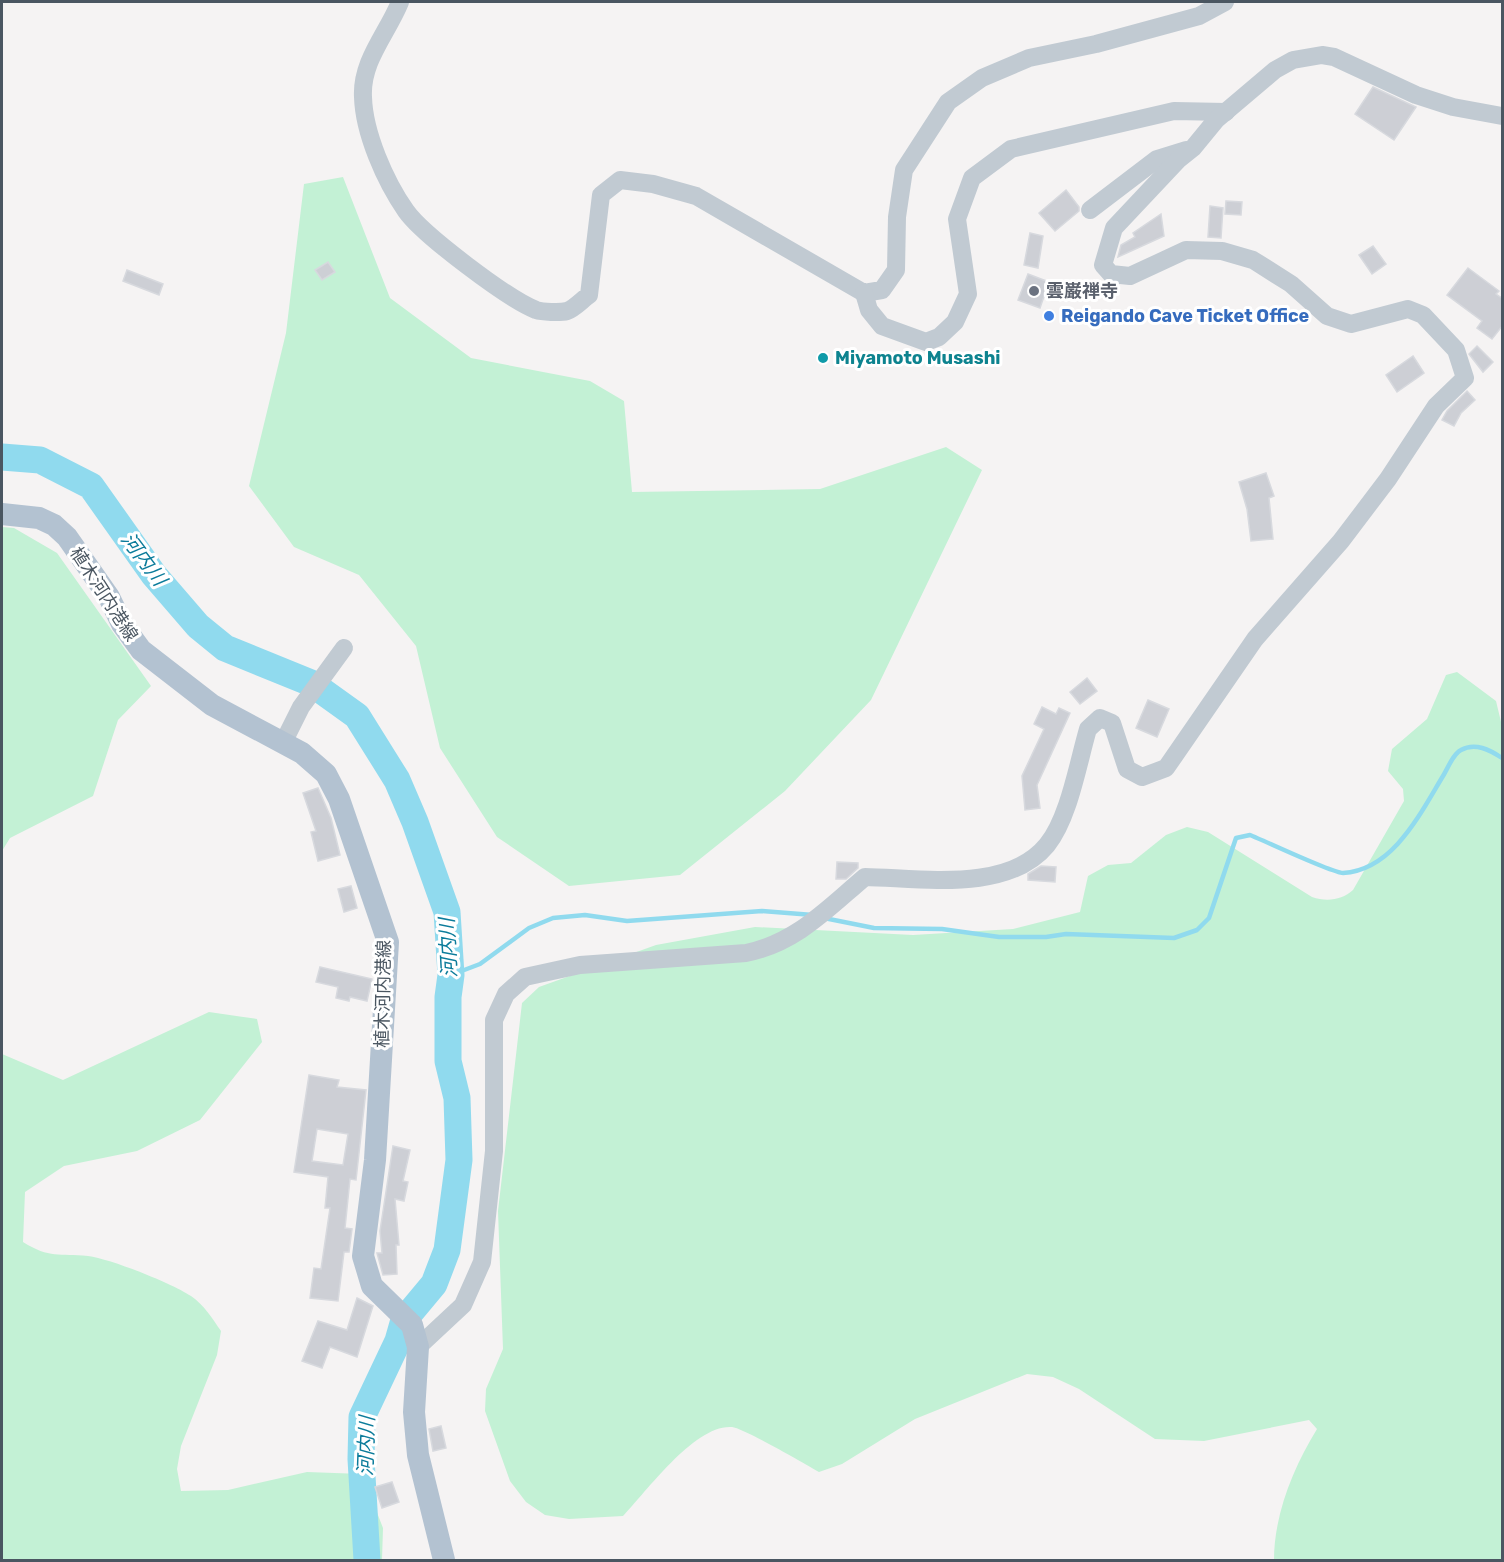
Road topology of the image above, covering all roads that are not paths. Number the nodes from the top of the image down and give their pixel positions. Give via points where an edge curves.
1 (400, 2) edge
2 (1225, 2) edge
3 (1226, 111) junction
4 (1503, 116) edge
5 (1193, 148) junction
6 (1090, 210) dead end
7 (864, 293) junction
8 (2, 514) edge
9 (344, 648) dead end
10 (283, 743) junction
11 (415, 1336) junction
12 (444, 1560) edge

1 - 7 street via 365,67 366,129 406,211 454,255 507,292 537,310 568,311 589,295 601,195 620,180 653,183 696,196
2 - 7 street via 1199,16 1019,62 982,78 948,102 904,170 897,217 896,270 882,290
3 - 4 street via 1284,65 1322,55 1444,104
3 - 5 street
3 - 7 street via 1174,111 1011,149 972,178 957,219 968,294 955,322 939,337 926,342 882,326 869,310
5 - 6 street via 1157,159
5 - 11 street via 1114,228 1103,265 1111,274 1130,276 1186,250 1222,251 1253,260 1291,284 1327,316 1351,324 1408,309 1423,315 1456,350 1465,378 1436,406 1341,541 1255,639 1166,768 1142,777 1127,769 1112,723 1100,718 1093,722 1063,814 1048,844 1025,865 986,878 865,877 795,935 770,949 580,965 525,977 506,994 494,1020 494,1151 483,1262 464,1305
8 - 10 main road, 植木河内港線 via 39,518 54,525 67,537 141,650 212,705
9 - 10 street via 301,707
10 - 11 main road, 植木河内港線 via 326,774 339,799 388,942 375,1161 363,1256 372,1286
11 - 12 main road via 418,1455

